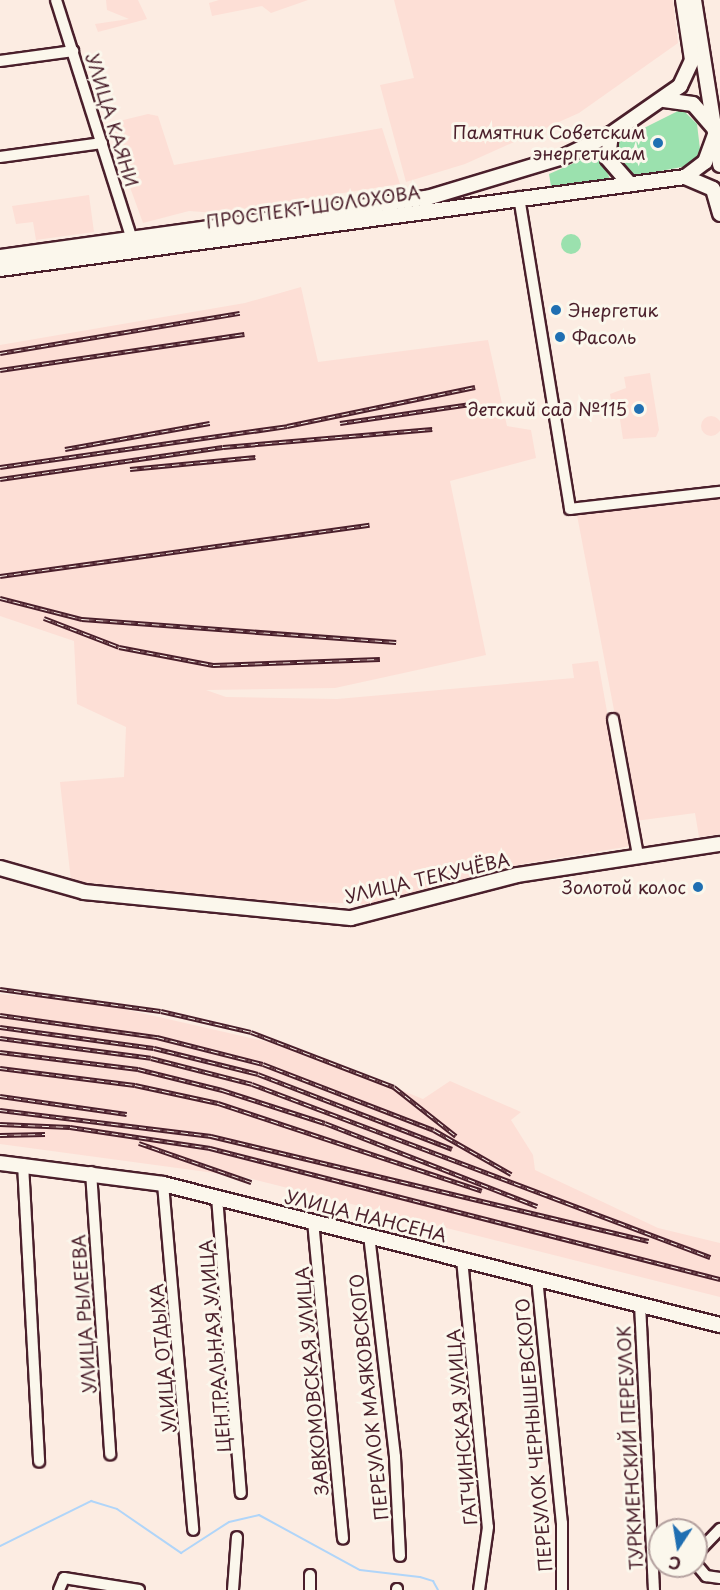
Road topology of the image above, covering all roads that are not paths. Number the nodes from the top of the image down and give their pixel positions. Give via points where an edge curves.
1 (56, 0) edge
2 (683, 0) edge
3 (694, 0) edge
4 (73, 51) junction
5 (0, 61) edge
6 (664, 100) junction
7 (715, 132) junction
8 (611, 134) junction
9 (102, 143) junction
10 (0, 157) edge
11 (720, 165) edge
12 (685, 177) junction
13 (630, 184) junction
14 (519, 198) junction
15 (720, 213) edge
16 (133, 244) junction
17 (0, 257) edge
18 (0, 269) edge
19 (720, 492) edge
20 (613, 718) dead end
21 (720, 844) edge
22 (638, 855) junction
23 (0, 868) edge
24 (0, 1163) edge
25 (23, 1164) junction
26 (92, 1172) junction
27 (163, 1184) junction
28 (218, 1197) junction
29 (313, 1221) junction
30 (369, 1235) junction
31 (462, 1260) junction
32 (537, 1278) junction
33 (640, 1304) junction
34 (720, 1325) edge
35 (110, 1454) dead end
36 (39, 1462) dead end
37 (241, 1493) dead end
38 (653, 1518) edge
39 (720, 1529) edge
40 (193, 1530) dead end
41 (237, 1537) dead end
42 (343, 1539) dead end
43 (708, 1542) edge
44 (400, 1556) dead end
45 (310, 1575) dead end
46 (59, 1585) edge
47 (139, 1590) edge
48 (233, 1590) edge
49 (310, 1590) edge
50 (479, 1590) edge
51 (562, 1590) edge

1 - 4 street, УЛИЦА КАЯНИ
2 - 6 main road via 692,60 684,81
3 - 7 main road
4 - 5 street
4 - 9 street, УЛИЦА КАЯНИ
6 - 7 main road via 693,104
6 - 8 main road
7 - 11 main road
7 - 12 main road via 703,165
8 - 13 main road via 608,159
8 - 16 main road, ПРОСПЕКТ ШОЛОХОВА via 563,157 460,191
9 - 10 street
9 - 16 street, УЛИЦА КАЯНИ
12 - 13 main road
12 - 15 main road via 713,189
13 - 14 main road, ПРОСПЕКТ ШОЛОХОВА
14 - 16 main road, ПРОСПЕКТ ШОЛОХОВА
14 - 19 street via 570,509
16 - 17 main road, ПРОСПЕКТ ШОЛОХОВА
16 - 18 main road, ПРОСПЕКТ ШОЛОХОВА
20 - 22 street
21 - 22 main road, УЛИЦА ТЕКУЧЁВА
22 - 23 main road, УЛИЦА ТЕКУЧЁВА via 517,875 351,918 84,892
24 - 25 main road, УЛИЦА НАНСЕНА
25 - 26 main road, УЛИЦА НАНСЕНА
25 - 36 street
26 - 27 main road, УЛИЦА НАНСЕНА
26 - 35 street, УЛИЦА РЫЛЕЕВА
27 - 28 main road, УЛИЦА НАНСЕНА
27 - 40 street, УЛИЦА ОТДЫХА
28 - 29 main road, УЛИЦА НАНСЕНА
28 - 37 street, ЦЕНТРАЛЬНАЯ УЛИЦА
29 - 30 main road, УЛИЦА НАНСЕНА
29 - 42 street, ЗАВКОМОВСКАЯ УЛИЦА
30 - 31 main road, УЛИЦА НАНСЕНА
30 - 44 street, ПЕРЕУЛОК МАЯКОВСКОГО via 395,1457
31 - 32 main road, УЛИЦА НАНСЕНА
31 - 50 street, ГАТЧИНСКАЯ УЛИЦА via 488,1527
32 - 33 main road, УЛИЦА НАНСЕНА
32 - 51 street, ПЕРЕУЛОК ЧЕРНЫШЕВСКОГО via 562,1523
33 - 34 main road, УЛИЦА НАНСЕНА
33 - 38 street, ТУРКМЕНСКИЙ ПЕРЕУЛОК
39 - 43 street
41 - 48 street
45 - 49 street
46 - 47 street via 135,1585

